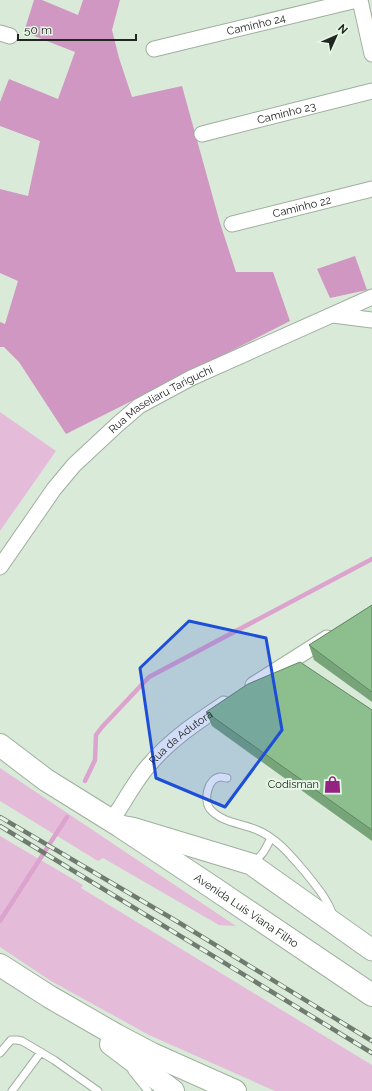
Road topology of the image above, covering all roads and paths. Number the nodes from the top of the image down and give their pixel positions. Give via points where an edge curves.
1 (359, 0) edge
2 (154, 49) dead end
3 (372, 54) edge
4 (372, 91) edge
5 (202, 134) dead end
6 (372, 189) edge
7 (232, 224) dead end
8 (372, 297) edge
9 (332, 315) junction
10 (372, 320) edge
11 (0, 567) edge
12 (340, 631) edge
13 (0, 745) edge
14 (227, 778) dead end
15 (115, 823) junction
16 (271, 838) junction
17 (251, 864) junction
18 (335, 923) junction
19 (369, 946) edge
20 (0, 965) edge
21 (372, 995) edge
22 (50, 997) junction
23 (114, 1047) junction
24 (42, 1052) junction
25 (0, 1053) edge
26 (12, 1091) edge
27 (98, 1091) edge
28 (148, 1091) edge
29 (173, 1091) edge
30 (234, 1091) edge

1 - 2 street, Caminho 24
1 - 3 street
4 - 5 street, Caminho 23
6 - 7 street, Caminho 22
8 - 9 street, Rua Maseliaru Tariguchi
9 - 10 street
9 - 11 street, Rua Maseliaru Tariguchi via 191,378 139,406 74,465
12 - 15 street, Rua da Adutora via 193,724 148,765 115,816
13 - 15 highway, Avenida Luís Viana Filho via 46,780
14 - 16 lane via 216,778 210,786 206,795 209,807 225,820 256,829
15 - 17 main road, Avenida Luís Viana Filho
15 - 21 highway, Avenida Luís Viana Filho
16 - 17 lane via 259,858
16 - 18 lane via 284,848 322,893 330,906
17 - 18 main road, Avenida Luís Viana Filho
18 - 19 main road, Avenida Luís Viana Filho
20 - 22 highway
22 - 23 highway
22 - 30 highway via 152,1054
23 - 28 lane
23 - 29 highway
24 - 25 lane via 17,1040 11,1040
24 - 26 lane
24 - 27 lane

